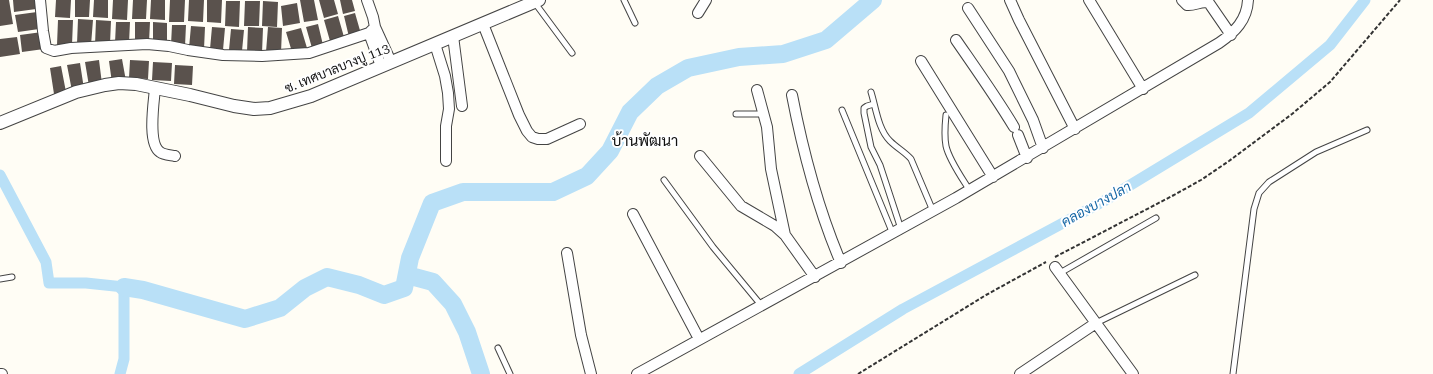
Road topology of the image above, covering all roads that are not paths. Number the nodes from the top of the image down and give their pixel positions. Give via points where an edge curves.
1 (40, 0) edge
2 (367, 0) edge
3 (624, 0) edge
4 (706, 0) edge
5 (1010, 0) edge
6 (1089, 0) edge
7 (1182, 0) edge
8 (1248, 0) edge
9 (536, 1) edge
10 (968, 8) dead end
11 (698, 13) dead end
12 (635, 23) dead end
13 (483, 24) junction
14 (372, 30) junction
15 (1230, 35) junction
16 (453, 36) junction
17 (956, 40) dead end
18 (435, 44) junction
19 (572, 53) dead end
20 (921, 61) dead end
21 (386, 64) junction
22 (155, 88) junction
23 (1142, 89) junction
24 (757, 90) dead end
25 (871, 92) dead end
26 (792, 95) dead end
27 (874, 104) junction
28 (462, 106) dead end
29 (842, 110) dead end
30 (736, 114) dead end
31 (763, 114) junction
32 (946, 115) dead end
33 (0, 123) edge
34 (580, 124) dead end
35 (1075, 129) junction
36 (1367, 130) dead end
37 (1043, 148) junction
38 (175, 156) dead end
39 (700, 156) dead end
40 (1027, 158) junction
41 (446, 162) dead end
42 (993, 177) junction
43 (664, 180) dead end
44 (970, 191) junction
45 (933, 211) junction
46 (632, 214) dead end
47 (1156, 218) dead end
48 (897, 231) junction
49 (785, 235) junction
50 (567, 253) dead end
51 (841, 263) junction
52 (1057, 270) joint
53 (1195, 275) dead end
54 (815, 276) junction
55 (12, 277) dead end
56 (0, 280) edge
57 (761, 305) junction
58 (1096, 323) junction
59 (699, 339) junction
60 (498, 348) dead end
61 (510, 374) edge
62 (591, 374) edge
63 (637, 374) edge
64 (1020, 374) edge
65 (1133, 374) edge
66 (1233, 374) edge

1 - 14 street via 46,48 54,51 147,44 223,55 309,53
2 - 14 street via 374,17
3 - 12 lane
4 - 11 street
5 - 35 street
6 - 23 street
7 - 15 street via 1187,5 1202,1 1209,3
8 - 15 street via 1239,27
9 - 13 street, ซ. เทศบาลบางปู 113
9 - 19 lane
10 - 37 street via 1009,70 1033,120
13 - 16 street, ซ. เทศบาลบางปู 113
13 - 34 street via 519,115 532,137 546,139
14 - 21 street
15 - 23 street
16 - 18 street, ซ. เทศบาลบางปู 113
16 - 28 street
17 - 40 street via 995,96 1016,131
18 - 21 street, ซ. เทศบาลบางปู 113
18 - 41 street via 448,93
20 - 42 street
21 - 22 street, ซ. เทศบาลบางปู 113 via 311,96 270,108 234,106
22 - 33 street, ซ. เทศบาลบางปู 113 via 136,84 105,85 76,92
22 - 38 street via 152,118 155,146 162,153
23 - 35 street
24 - 31 street
25 - 27 lane
26 - 51 street via 802,145 828,233
27 - 45 lane via 884,133 911,159
27 - 48 lane via 864,108 864,113 871,147 880,165
29 - 48 lane
30 - 31 lane
31 - 49 street
32 - 44 lane via 946,147
35 - 37 street
36 - 66 lane via 1316,152 1269,182 1259,193 1254,209
37 - 40 street
39 - 49 street via 741,206 775,226
40 - 42 street
42 - 44 street
43 - 57 lane via 713,247
44 - 45 street
45 - 48 street
46 - 59 street
47 - 52 lane
48 - 51 street
49 - 54 street
50 - 62 street via 579,328
51 - 54 street
52 - 58 street
53 - 58 lane
54 - 57 street
55 - 56 lane
57 - 59 street
58 - 64 street
58 - 65 street
59 - 63 street
60 - 61 lane

